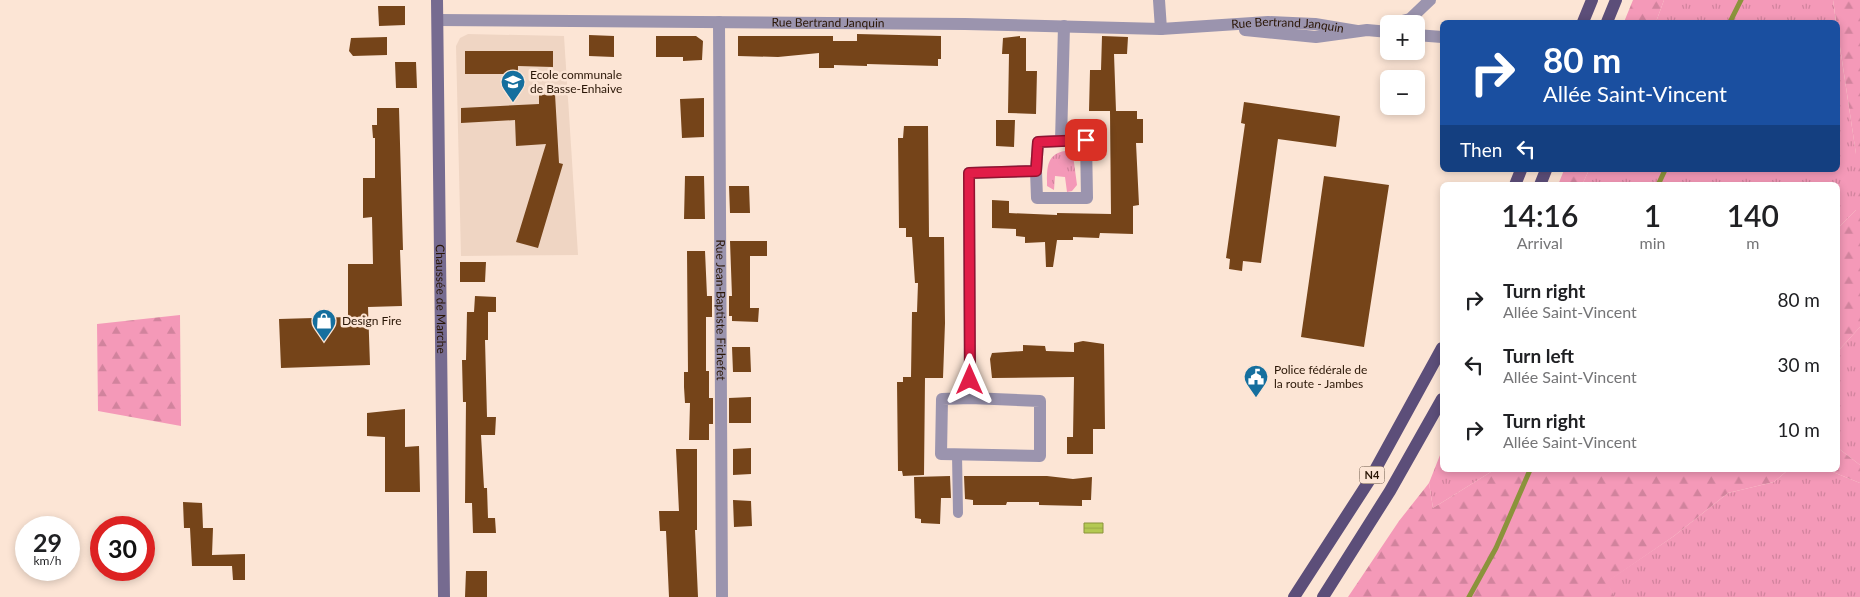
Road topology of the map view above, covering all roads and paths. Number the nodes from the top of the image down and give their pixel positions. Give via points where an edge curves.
1 (437, 0) edge
2 (1160, 0) edge
3 (1430, 0) edge
4 (1592, 0) edge
5 (1616, 0) edge
6 (1414, 15) edge
7 (438, 20) junction
8 (1584, 20) edge
9 (1608, 20) edge
10 (719, 22) junction
11 (1064, 26) junction
12 (1380, 26) edge
13 (1161, 29) junction
14 (1362, 31) junction
15 (1380, 32) edge
16 (1425, 36) edge
17 (1440, 37) edge
18 (1061, 141) junction
19 (1036, 171) junction
20 (1440, 352) edge
21 (970, 398) junction
22 (1440, 404) edge
23 (957, 454) junction
24 (958, 513) dead end
25 (444, 597) edge
26 (722, 597) edge
27 (1294, 597) edge
28 (1323, 597) edge

1 - 7 main road, Chaussée de Marche
2 - 13 street
3 - 6 street
4 - 8 main road
5 - 9 main road
7 - 10 street, Rue Bertrand Janquin
7 - 25 main road, Chaussée de Marche
10 - 11 street, Rue Bertrand Janquin
10 - 26 street, Rue Jean-Baptiste Fichefet
11 - 13 street, Rue Bertrand Janquin
11 - 18 street
12 - 14 street
13 - 14 street, Rue Bertrand Janquin via 1217,27 1316,37
14 - 15 street, Rue Bertrand Janquin
16 - 17 street
18 - 19 street via 1038,142
18 - 19 street via 1086,140 1087,198 1036,198
19 - 21 street via 969,173
20 - 27 main road, N4 via 1369,481
21 - 23 street via 942,399 941,454
21 - 23 street via 1040,401 1040,456
22 - 28 main road, N4
23 - 24 lane

